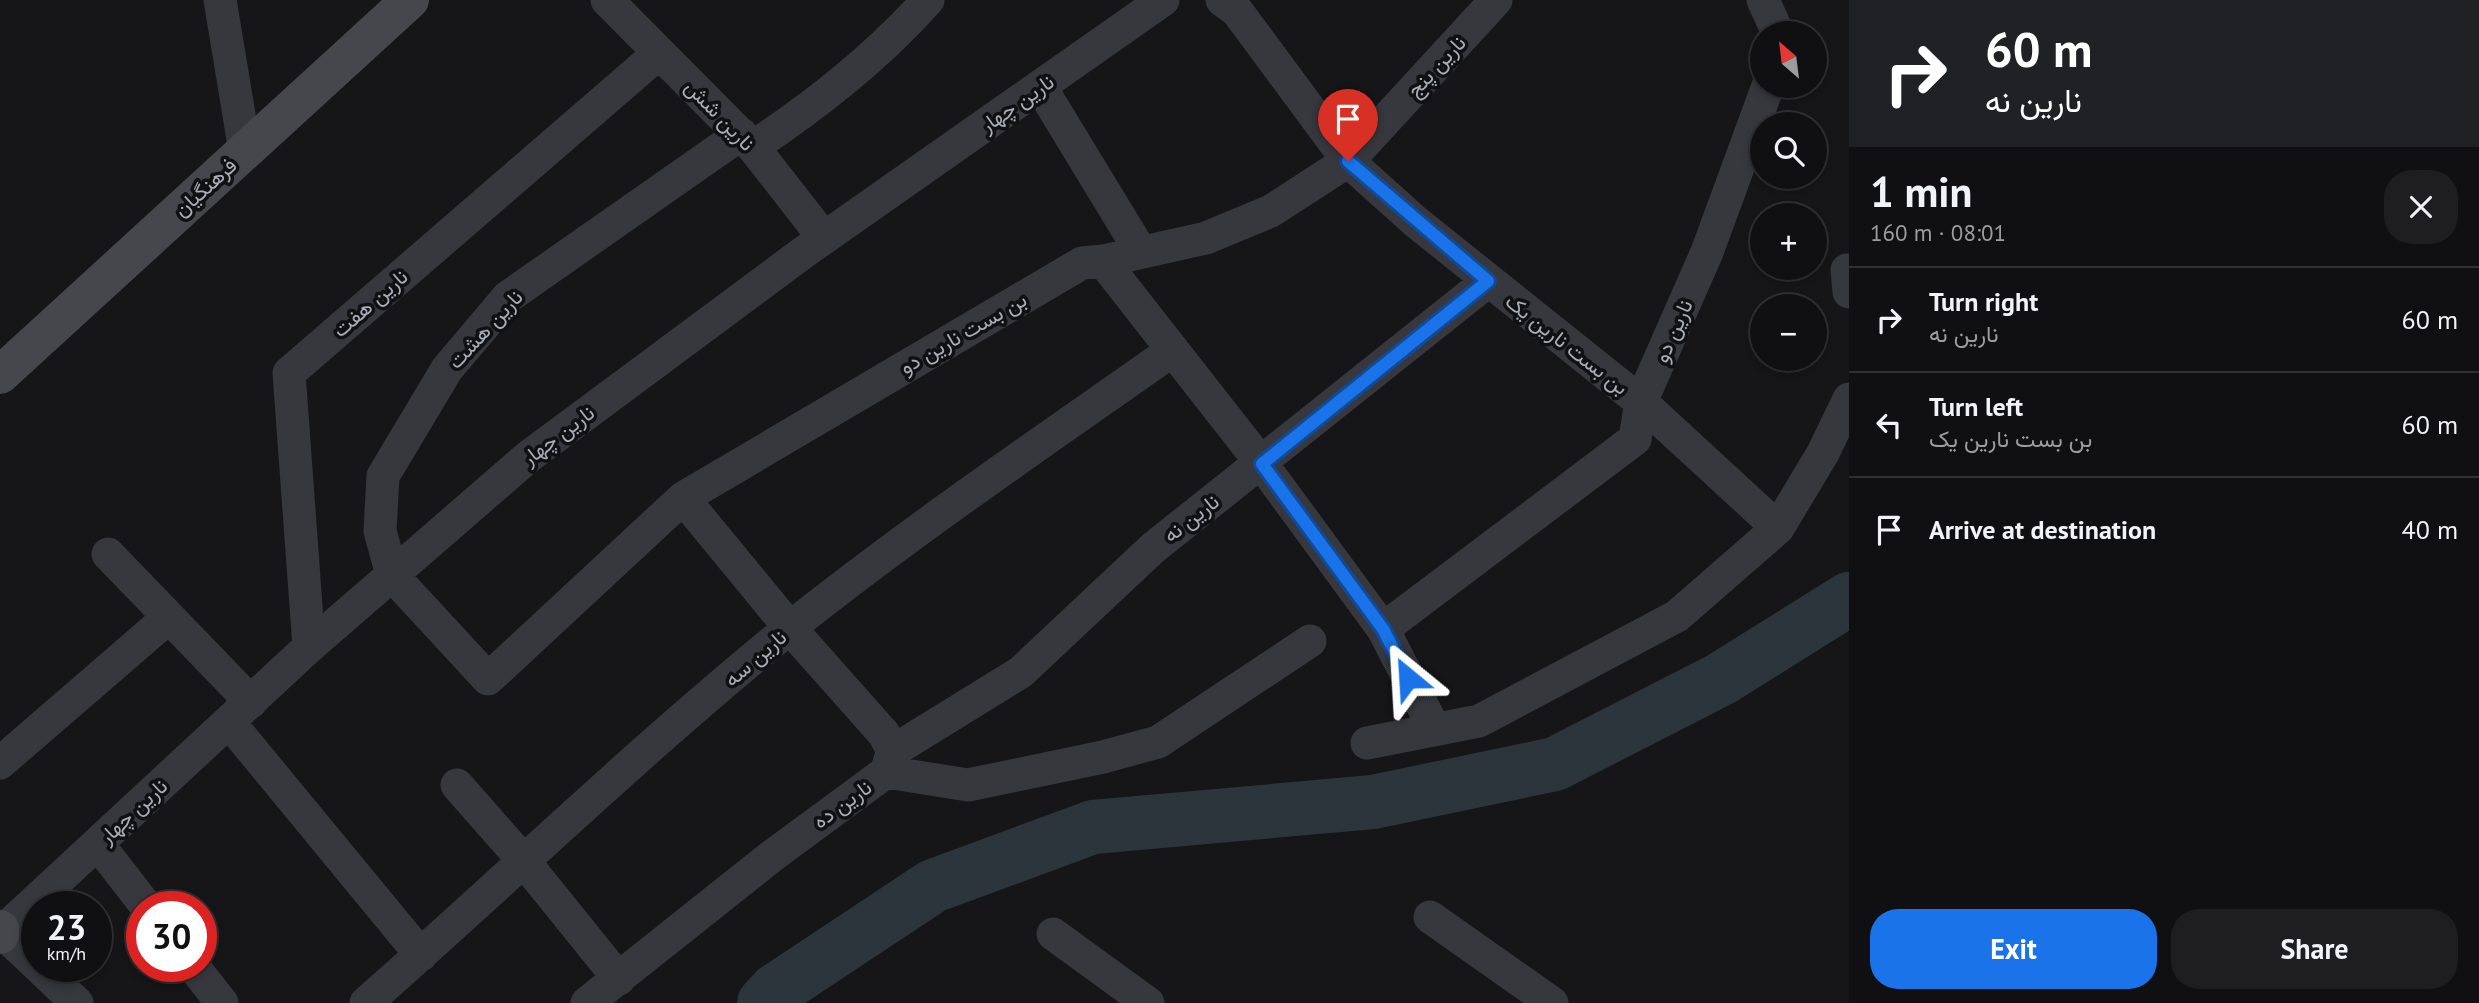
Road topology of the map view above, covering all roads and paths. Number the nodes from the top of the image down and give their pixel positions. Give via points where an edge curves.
1 (220, 0) edge
2 (410, 0) edge
3 (607, 0) edge
4 (928, 0) edge
5 (1163, 0) edge
6 (1222, 0) edge
7 (1763, 0) edge
8 (1488, 3) edge
9 (1773, 21) edge
10 (659, 53) junction
11 (1041, 86) junction
12 (1764, 98) edge
13 (747, 141) junction
14 (245, 151) junction
15 (1348, 161) junction
16 (824, 238) junction
17 (1141, 252) junction
18 (1103, 261) junction
19 (1488, 281) junction
20 (1173, 351) junction
21 (0, 375) edge
22 (1849, 399) edge
23 (1641, 402) junction
24 (1262, 464) junction
25 (683, 498) junction
26 (1779, 528) junction
27 (108, 554) dead end
28 (392, 575) junction
29 (169, 617) junction
30 (790, 628) junction
31 (1383, 629) junction
32 (1310, 641) dead end
33 (309, 647) junction
34 (240, 712) junction
35 (1434, 728) junction
36 (1367, 743) dead end
37 (890, 762) junction
38 (0, 764) edge
39 (457, 785) dead end
40 (98, 844) junction
41 (523, 860) junction
42 (134, 891) edge
43 (1430, 917) dead end
44 (1, 932) edge
45 (1053, 934) dead end
46 (21, 950) edge
47 (421, 955) junction
48 (619, 979) junction
49 (55, 982) edge
50 (206, 982) edge
51 (77, 1003) edge
52 (222, 1003) edge
53 (366, 1003) edge
54 (587, 1003) edge
55 (1148, 1003) edge
56 (1552, 1003) edge

1 - 14 street
2 - 14 main road, فرهنگیان
3 - 10 street, نارین شش
4 - 13 street, نارین هشت via 860,68 811,108
5 - 11 street, نارین چهار
6 - 15 street, بن بست نارین یک via 1237,11
7 - 9 street
8 - 15 street, نارین پنج
10 - 13 street, نارین شش
10 - 33 street, نارین هفت via 289,373
11 - 16 street, نارین چهار
11 - 17 street
12 - 23 street, نارین دو via 1707,252
13 - 16 street, نارین شش
13 - 28 street, نارین هشت via 508,297 447,369 383,476 380,531
14 - 21 main road, فرهنگیان
15 - 17 street, نارین پنج via 1271,211 1206,238
15 - 19 street, بن بست نارین یک
16 - 28 street, نارین چهار via 528,457
17 - 18 street, بن بست نارین دو
18 - 20 street
18 - 25 street, بن بست نارین دو via 1082,263
19 - 23 street, بن بست نارین یک
19 - 24 street, نارین نه
20 - 24 street
20 - 30 street, نارین سه via 929,521
22 - 26 street
23 - 26 street, بن بست نارین یک
23 - 31 street, نارین دو via 1635,439
24 - 31 street
24 - 37 street, نارین نه via 1153,548 1021,672
25 - 28 street, بن بست نارین دو via 488,679
25 - 30 street
26 - 35 street via 1677,616 1479,721
27 - 29 street
28 - 33 street, نارین چهار
29 - 34 street
29 - 38 street
30 - 37 street via 884,734
30 - 41 street, نارین سه
31 - 35 street
32 - 37 street via 1158,742 968,785
33 - 34 street, نارین چهار
34 - 40 street, نارین چهار
34 - 47 street
35 - 36 street
37 - 48 street, نارین ده
39 - 41 street
40 - 42 street
40 - 44 street, نارین چهار
41 - 47 street, نارین سه
41 - 48 street
43 - 56 street
44 - 46 street
45 - 55 street
47 - 53 street, نارین سه
48 - 54 street, نارین ده
49 - 51 street
50 - 52 street

